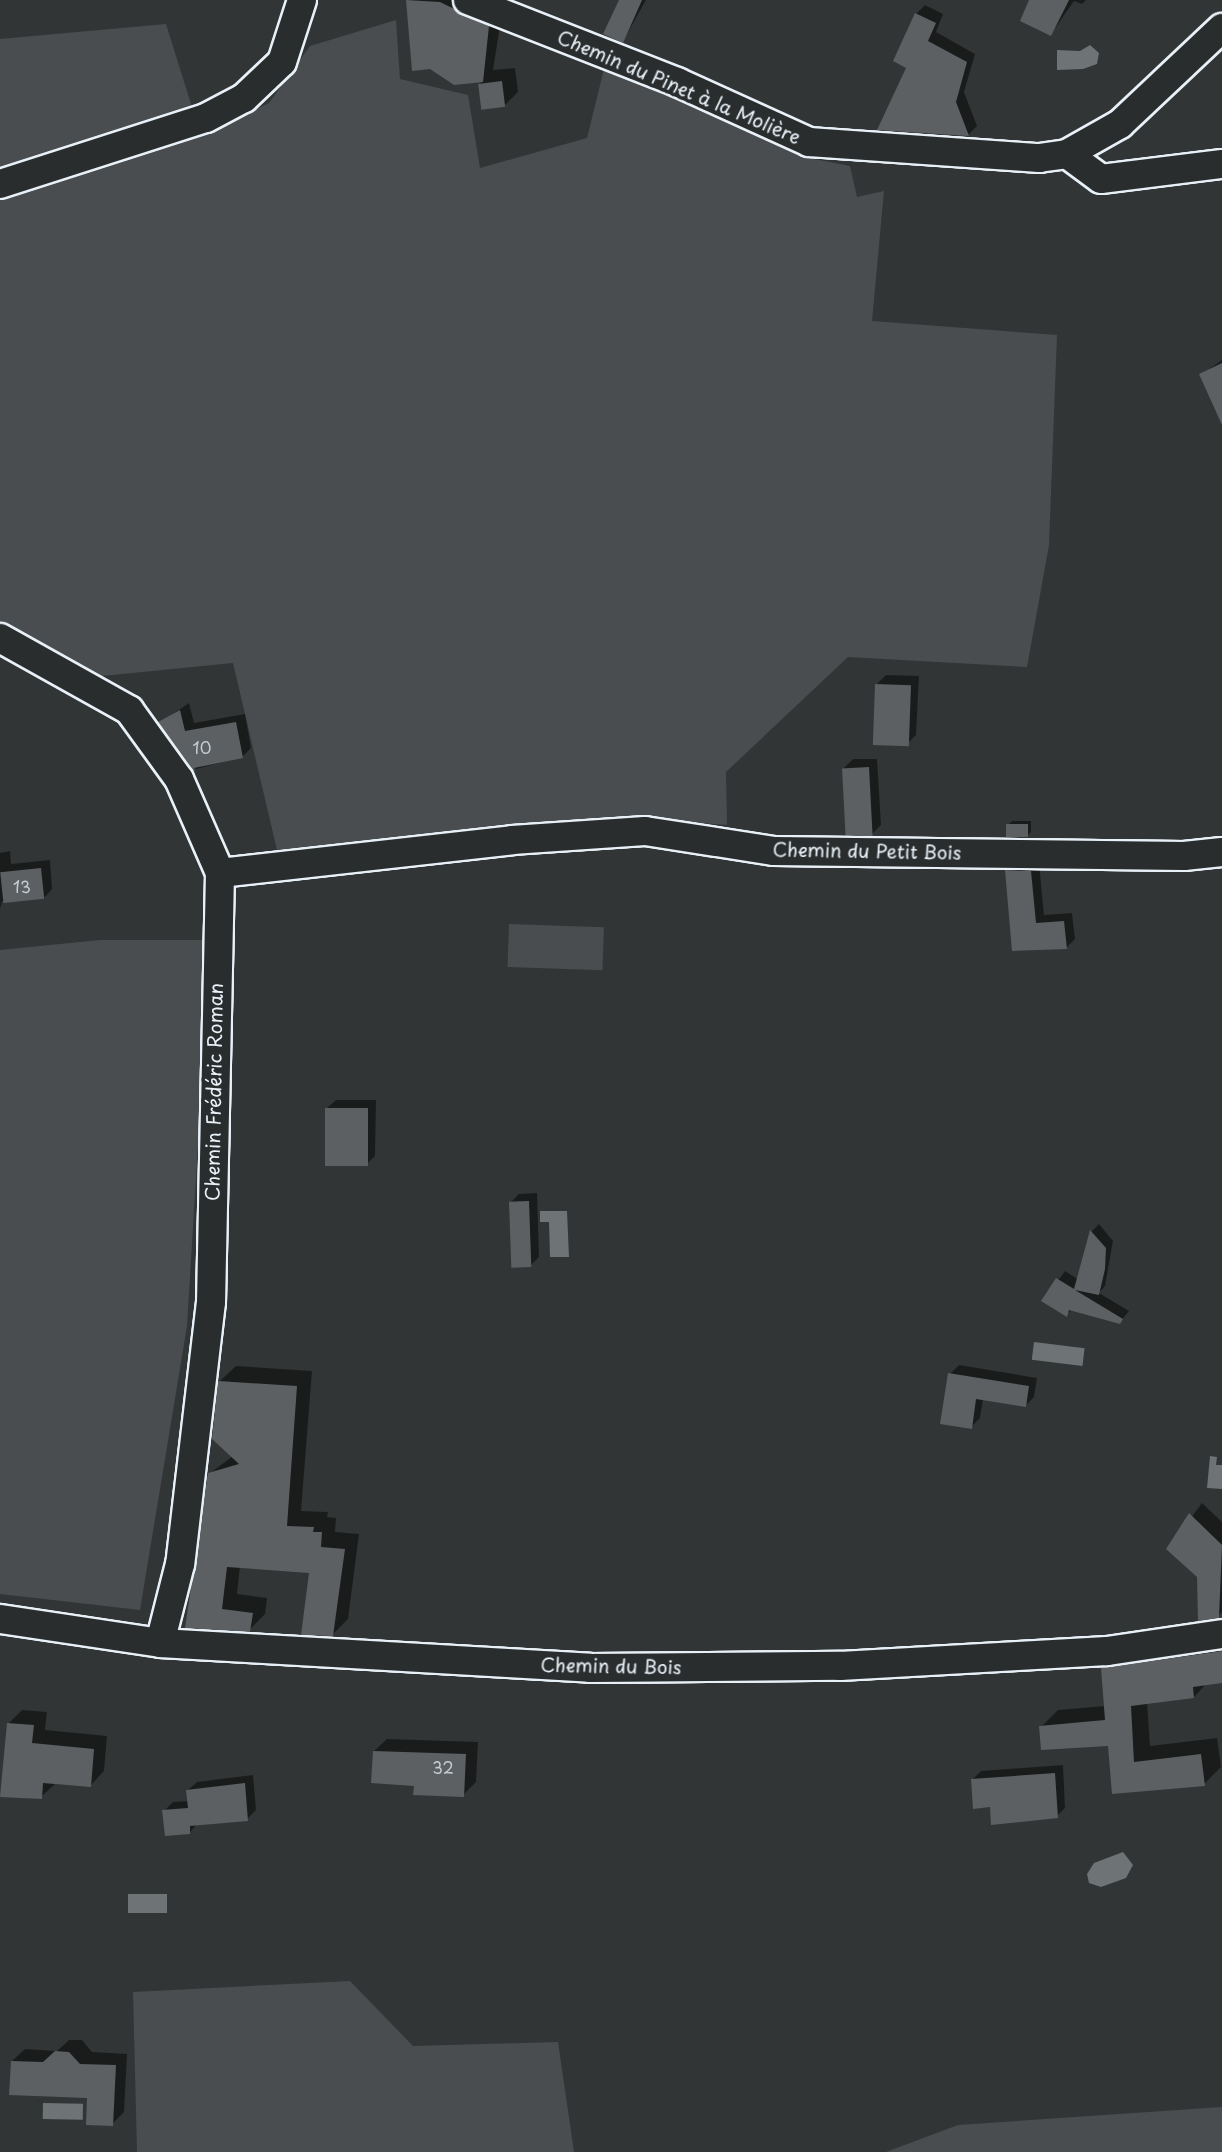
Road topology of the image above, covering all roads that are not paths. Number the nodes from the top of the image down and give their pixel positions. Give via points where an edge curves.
1 (302, 0) edge
2 (468, 0) edge
3 (1222, 28) edge
4 (1067, 154) junction
5 (1222, 164) edge
6 (0, 184) edge
7 (0, 638) edge
8 (1222, 852) edge
9 (220, 873) junction
10 (0, 1619) edge
11 (1222, 1634) edge
12 (160, 1643) junction

1 - 6 street via 282,62 244,98 206,118
2 - 4 street, Chemin du Pinet à la Molière via 677,82 809,142 1039,158
3 - 4 street via 1120,124
4 - 5 street via 1101,179
7 - 9 street, Chemin Frédéric Roman via 129,709 179,779
8 - 9 street, Chemin du Petit Bois via 1184,856 774,851 645,831 512,840
9 - 12 street, Chemin Frédéric Roman via 211,1302 180,1564
10 - 12 street, Chemin du Bois
11 - 12 street, Chemin du Bois via 1093,1651 840,1666 698,1668 564,1666

